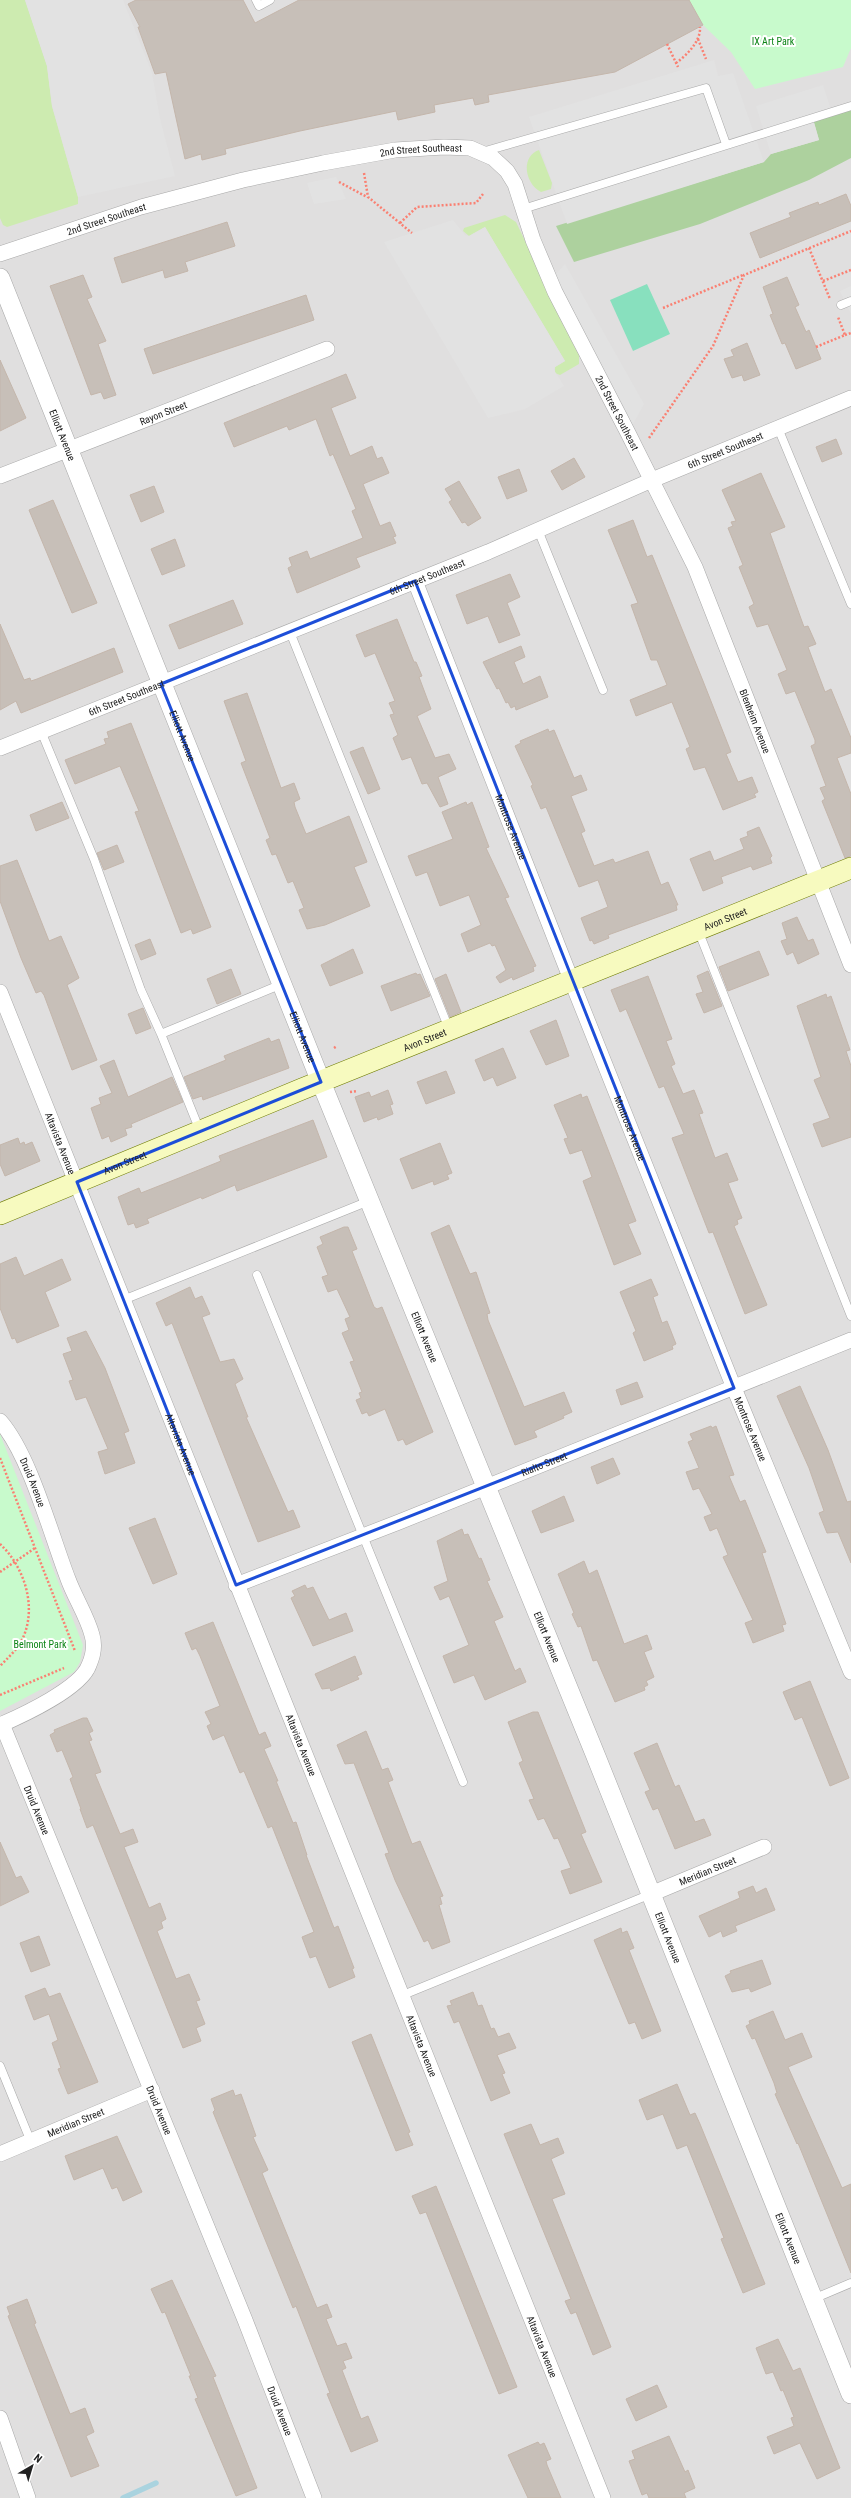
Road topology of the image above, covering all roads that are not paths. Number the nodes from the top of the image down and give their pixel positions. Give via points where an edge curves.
1 (256, 0) edge
2 (270, 0) edge
3 (851, 106) edge
4 (726, 144) junction
5 (482, 152) junction
6 (523, 209) junction
7 (0, 254) edge
8 (0, 278) edge
9 (851, 301) edge
10 (841, 305) dead end
11 (327, 349) dead end
12 (851, 398) edge
13 (778, 428) junction
14 (69, 450) junction
15 (0, 476) edge
16 (652, 480) junction
17 (538, 530) junction
18 (415, 581) junction
19 (851, 604) edge
20 (290, 632) junction
21 (161, 684) junction
22 (603, 690) dead end
23 (41, 731) junction
24 (0, 748) edge
25 (851, 868) edge
26 (817, 882) junction
27 (698, 930) junction
28 (851, 965) edge
29 (572, 982) junction
30 (282, 984) junction
31 (0, 992) edge
32 (450, 1031) junction
33 (161, 1034) junction
34 (321, 1082) junction
35 (201, 1132) junction
36 (77, 1182) junction
37 (369, 1201) junction
38 (0, 1214) edge
39 (257, 1275) dead end
40 (123, 1300) junction
41 (851, 1316) edge
42 (851, 1340) edge
43 (734, 1388) junction
44 (0, 1421) edge
45 (486, 1486) junction
46 (362, 1536) junction
47 (236, 1585) junction
48 (851, 1672) edge
49 (1, 1724) edge
50 (463, 1782) dead end
51 (764, 1847) dead end
52 (650, 1894) junction
53 (402, 1995) junction
54 (0, 2066) edge
55 (152, 2090) junction
56 (30, 2142) junction
57 (0, 2154) edge
58 (851, 2283) edge
59 (813, 2300) junction
60 (851, 2394) edge
61 (2, 2423) edge
62 (28, 2498) edge
63 (314, 2498) edge
64 (603, 2498) edge

1 - 2 lane via 260,6
3 - 4 lane
4 - 5 lane via 706,88
4 - 6 lane
5 - 6 street, 2nd Street Southeast via 507,170 515,184
5 - 7 street, 2nd Street Southeast via 470,148 444,147 395,150 286,170 141,207
6 - 16 street, 2nd Street Southeast via 555,292
8 - 14 street, Elliott Avenue
9 - 10 lane
11 - 14 street, Rayon Street
12 - 13 street, 6th Street Southeast
13 - 16 street, 6th Street Southeast
13 - 19 lane
14 - 15 street, Rayon Street
14 - 21 street, Elliott Avenue
16 - 17 street, 6th Street Southeast
16 - 26 street, Blenheim Avenue via 695,567
17 - 18 street, 6th Street Southeast
17 - 22 lane
18 - 20 street, 6th Street Southeast
18 - 29 street, Montrose Avenue
20 - 21 street, 6th Street Southeast
20 - 32 lane
21 - 23 street, 6th Street Southeast
21 - 30 street, Elliott Avenue
23 - 24 street, 6th Street Southeast
23 - 33 lane via 94,859 141,990
25 - 26 main road, Avon Street
26 - 27 main road, Avon Street
26 - 28 street, Blenheim Avenue
27 - 29 main road, Avon Street
27 - 41 lane
29 - 32 main road, Avon Street
29 - 43 street, Montrose Avenue
30 - 33 lane
30 - 34 street, Elliott Avenue
31 - 36 street, Altavista Avenue
32 - 34 main road, Avon Street
33 - 35 lane
34 - 35 main road, Avon Street
34 - 37 street, Elliott Avenue
35 - 36 main road, Avon Street
36 - 38 main road, Avon Street
36 - 40 street, Altavista Avenue
37 - 40 lane
37 - 45 street, Elliott Avenue
39 - 46 lane
40 - 47 street, Altavista Avenue
42 - 43 street, Rialto Street
43 - 45 street, Rialto Street
43 - 48 street, Montrose Avenue
44 - 49 street, Druid Avenue via 22,1460 68,1580 92,1634 93,1653 89,1666 81,1678
45 - 46 street, Rialto Street
45 - 52 street, Elliott Avenue
46 - 47 street, Rialto Street
46 - 50 lane
47 - 53 street, Altavista Avenue
49 - 55 street, Druid Avenue
51 - 52 street, Meridian Street
52 - 53 lane
52 - 59 street, Elliott Avenue
53 - 64 street, Altavista Avenue
54 - 56 lane
55 - 56 street, Meridian Street
55 - 63 street, Druid Avenue
56 - 57 street, Meridian Street
58 - 59 lane
59 - 60 street, Elliott Avenue
61 - 62 street

